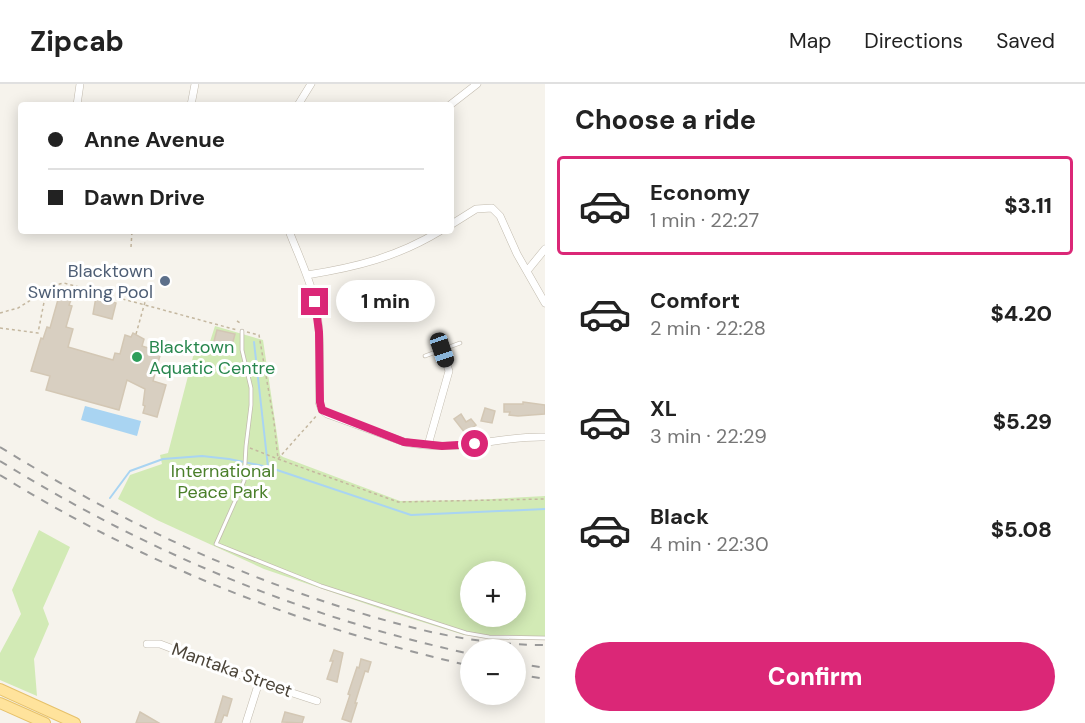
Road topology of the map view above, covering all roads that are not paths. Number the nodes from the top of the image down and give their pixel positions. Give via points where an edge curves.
1 (80, 84) edge
2 (195, 84) edge
3 (311, 84) edge
4 (477, 84) edge
5 (77, 102) edge
6 (192, 102) edge
7 (300, 102) edge
8 (454, 102) edge
9 (454, 223) edge
10 (290, 234) edge
11 (434, 234) edge
12 (545, 249) edge
13 (527, 271) junction
14 (307, 275) junction
15 (545, 303) edge
16 (242, 331) road end
17 (460, 343) dead end
18 (442, 350) junction
19 (425, 356) dead end
20 (545, 437) edge
21 (428, 445) junction
22 (545, 638) edge
23 (147, 644) dead end
24 (259, 682) junction
25 (0, 689) edge
26 (317, 700) dead end
27 (0, 703) edge
28 (45, 723) edge
29 (75, 723) edge
30 (246, 723) edge

1 - 5 street
2 - 6 street
3 - 7 street
4 - 8 street
9 - 13 street via 476,209 492,208 500,216
10 - 14 street
11 - 14 street via 396,254
12 - 13 street
13 - 15 street
14 - 21 street via 319,332 320,402 324,412 404,442
16 - 22 lane via 251,388 244,481 216,544 321,586 450,628 489,637
17 - 18 lane
18 - 19 lane
18 - 21 street via 449,371
20 - 21 street
23 - 24 street, Mantaka Street via 160,644
24 - 26 street, Mantaka Street
24 - 30 street
25 - 29 main road
27 - 28 main road

